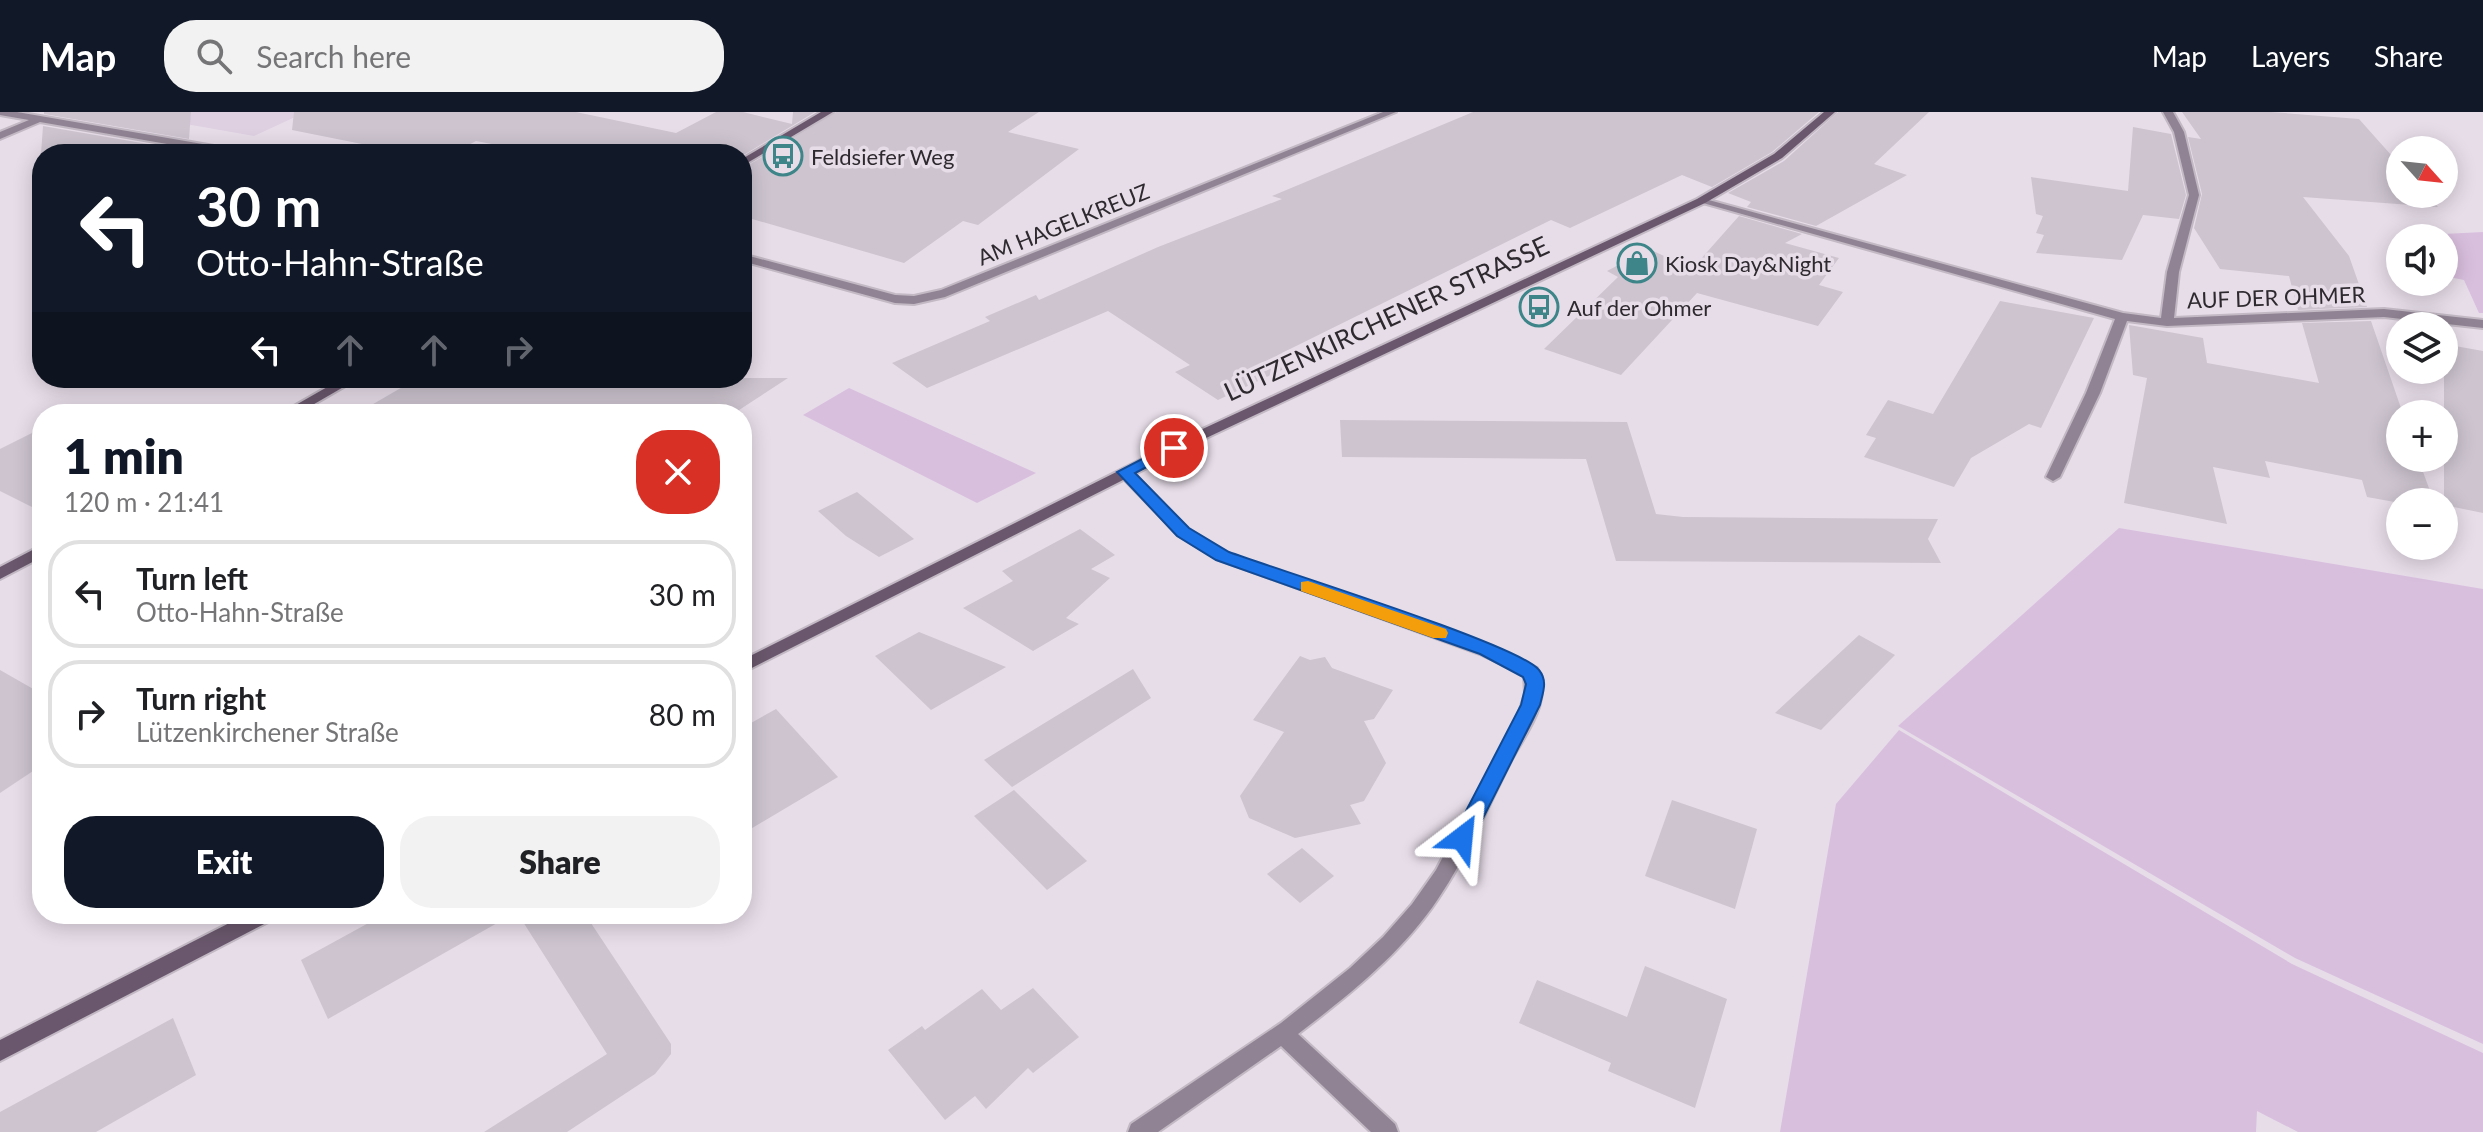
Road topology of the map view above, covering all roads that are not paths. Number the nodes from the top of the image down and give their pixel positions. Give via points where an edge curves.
1 (0, 112) edge
2 (828, 112) edge
3 (1391, 112) edge
4 (1830, 112) edge
5 (2168, 112) edge
6 (40, 119) junction
7 (0, 136) edge
8 (185, 144) edge
9 (752, 157) edge
10 (1701, 201) junction
11 (752, 260) edge
12 (2122, 317) junction
13 (2167, 322) junction
14 (2483, 324) edge
15 (335, 388) edge
16 (305, 404) edge
17 (1125, 472) junction
18 (2053, 477) dead end
19 (32, 556) edge
20 (0, 574) edge
21 (752, 662) edge
22 (246, 924) edge
23 (1281, 1032) junction
24 (0, 1051) edge
25 (1139, 1132) edge
26 (1387, 1132) edge

1 - 6 street
2 - 9 main road
3 - 11 street, AM HAGELKREUZ via 929,296 872,295
4 - 10 main road, LÜTZENKIRCHENER STRASSE via 1778,156
5 - 13 street, AUF DER OHMER via 2179,132 2194,195 2173,272
6 - 7 street
6 - 8 street
10 - 12 street, AUF DER OHMER
10 - 17 main road, LÜTZENKIRCHENER STRASSE
12 - 13 street, AUF DER OHMER
12 - 18 street
13 - 14 street, AUF DER OHMER via 2384,313
15 - 16 main road
17 - 21 main road, LÜTZENKIRCHENER STRASSE
17 - 23 street via 1183,532 1222,556 1486,650 1531,672 1536,684 1476,814 1420,908 1363,971
19 - 20 main road
22 - 24 main road
23 - 25 street
23 - 26 street

